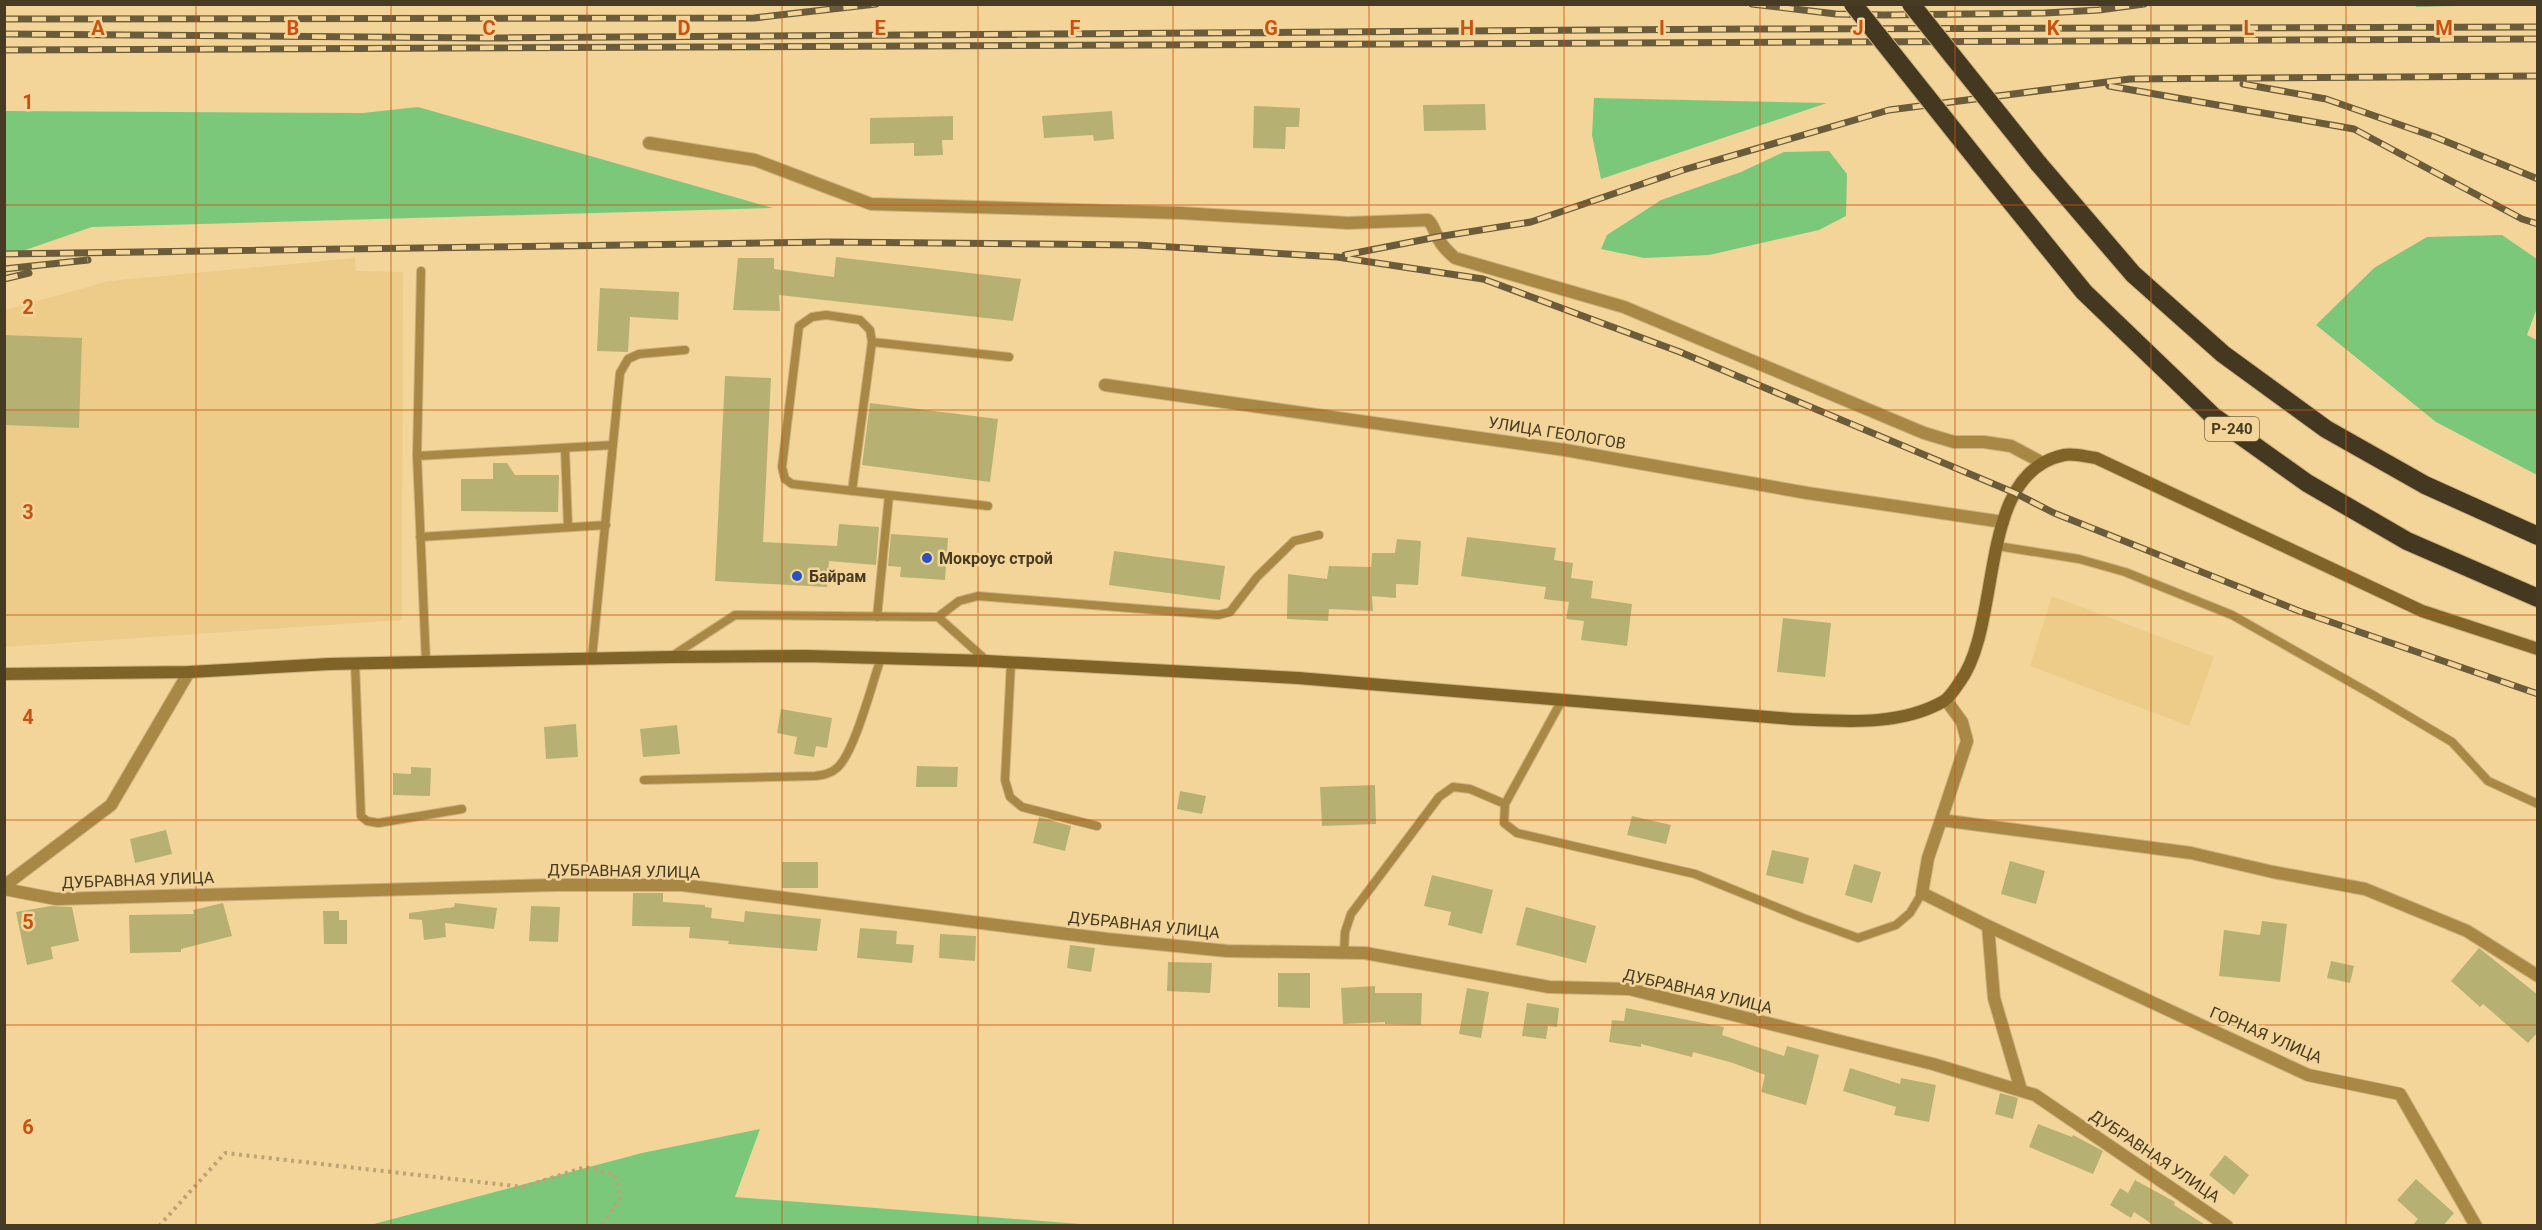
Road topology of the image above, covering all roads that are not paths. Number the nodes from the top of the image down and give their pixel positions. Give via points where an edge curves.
1 (1853, 4) edge
2 (1911, 4) edge
3 (650, 143) dead end
4 (421, 271) dead end
5 (872, 342) junction
6 (685, 350) dead end
7 (1009, 357) dead end
8 (1105, 384) dead end
9 (613, 445) junction
10 (565, 448) junction
11 (417, 456) junction
12 (2041, 462) junction
13 (852, 491) junction
14 (890, 495) junction
15 (988, 506) dead end
16 (2003, 522) junction
17 (606, 525) junction
18 (568, 527) junction
19 (1319, 535) dead end
20 (2538, 536) edge
21 (420, 537) junction
22 (1997, 546) junction
23 (2538, 598) edge
24 (877, 616) junction
25 (938, 617) junction
26 (2538, 649) edge
27 (671, 657) junction
28 (592, 658) junction
29 (881, 658) junction
30 (987, 661) junction
31 (426, 662) junction
32 (1011, 662) junction
33 (355, 663) junction
34 (189, 672) junction
35 (4, 674) edge
36 (1562, 700) junction
37 (1946, 700) junction
38 (644, 780) dead end
39 (1505, 804) junction
40 (2538, 804) edge
41 (462, 809) dead end
42 (1941, 820) junction
43 (1097, 826) dead end
44 (4, 888) edge
45 (1922, 893) junction
46 (1988, 926) junction
47 (1344, 953) junction
48 (2538, 976) edge
49 (2021, 1090) junction
50 (2227, 1226) edge
51 (2476, 1226) edge

1 - 23 highway, Р-240, bridge via 2084,292 2213,416 2307,483 2407,541
2 - 20 highway, bridge via 2133,274 2223,354 2326,429 2425,485
3 - 12 street via 755,160 871,204 1181,213 1348,223 1428,220 1455,258 1624,307 1924,434 1954,442 2011,446
4 - 11 lane
5 - 7 lane
5 - 13 lane
5 - 13 lane via 870,330 860,320 826,315 812,317 799,326 782,467 785,479 792,484
6 - 9 lane via 639,354 628,359 620,373
8 - 16 street, УЛИЦА ГЕОЛОГОВ via 1565,450 1807,493
9 - 10 lane
9 - 17 lane
10 - 11 lane
10 - 18 lane
11 - 21 lane
12 - 16 main road via 2015,493
12 - 26 main road via 2067,454 2096,458 2422,611
13 - 14 lane
14 - 15 lane
14 - 24 lane
16 - 22 main road
17 - 18 lane
17 - 28 lane
18 - 21 lane
19 - 25 lane via 1293,541 1230,612 1218,615 978,596 959,601
21 - 31 lane
22 - 37 main road via 1975,652 1969,670
22 - 40 lane via 2079,559 2125,572 2232,615 2452,742 2488,781
24 - 25 lane
24 - 27 lane via 735,615
25 - 30 lane
27 - 28 main road
27 - 29 main road
28 - 31 main road
29 - 30 main road
29 - 38 lane via 852,743 839,766 830,773
30 - 32 main road
31 - 33 main road
32 - 36 main road via 1298,678
32 - 43 lane via 1005,780 1010,797 1022,807
33 - 34 main road
33 - 41 lane via 361,816 378,823
34 - 35 main road
34 - 44 street via 111,805
36 - 37 main road via 1852,721 1908,717
36 - 39 lane
37 - 42 street via 1962,722 1967,741
39 - 45 lane via 1504,823 1517,833 1695,874 1858,938 1896,925 1910,913
39 - 47 lane via 1470,789 1453,787 1439,797 1351,914
42 - 45 street via 1928,858
42 - 48 street via 2191,853 2364,889 2467,931
44 - 47 street, ДУБРАВНАЯ УЛИЦА via 56,899 544,885 682,885 1139,942 1227,951
45 - 46 street, ГОРНАЯ УЛИЦА
46 - 49 street via 1994,998
46 - 51 street, ГОРНАЯ УЛИЦА via 2308,1075 2400,1094
47 - 49 street, ДУБРАВНАЯ УЛИЦА via 1365,953 1549,987 1629,989 1933,1064
49 - 50 street, ДУБРАВНАЯ УЛИЦА via 2035,1095

